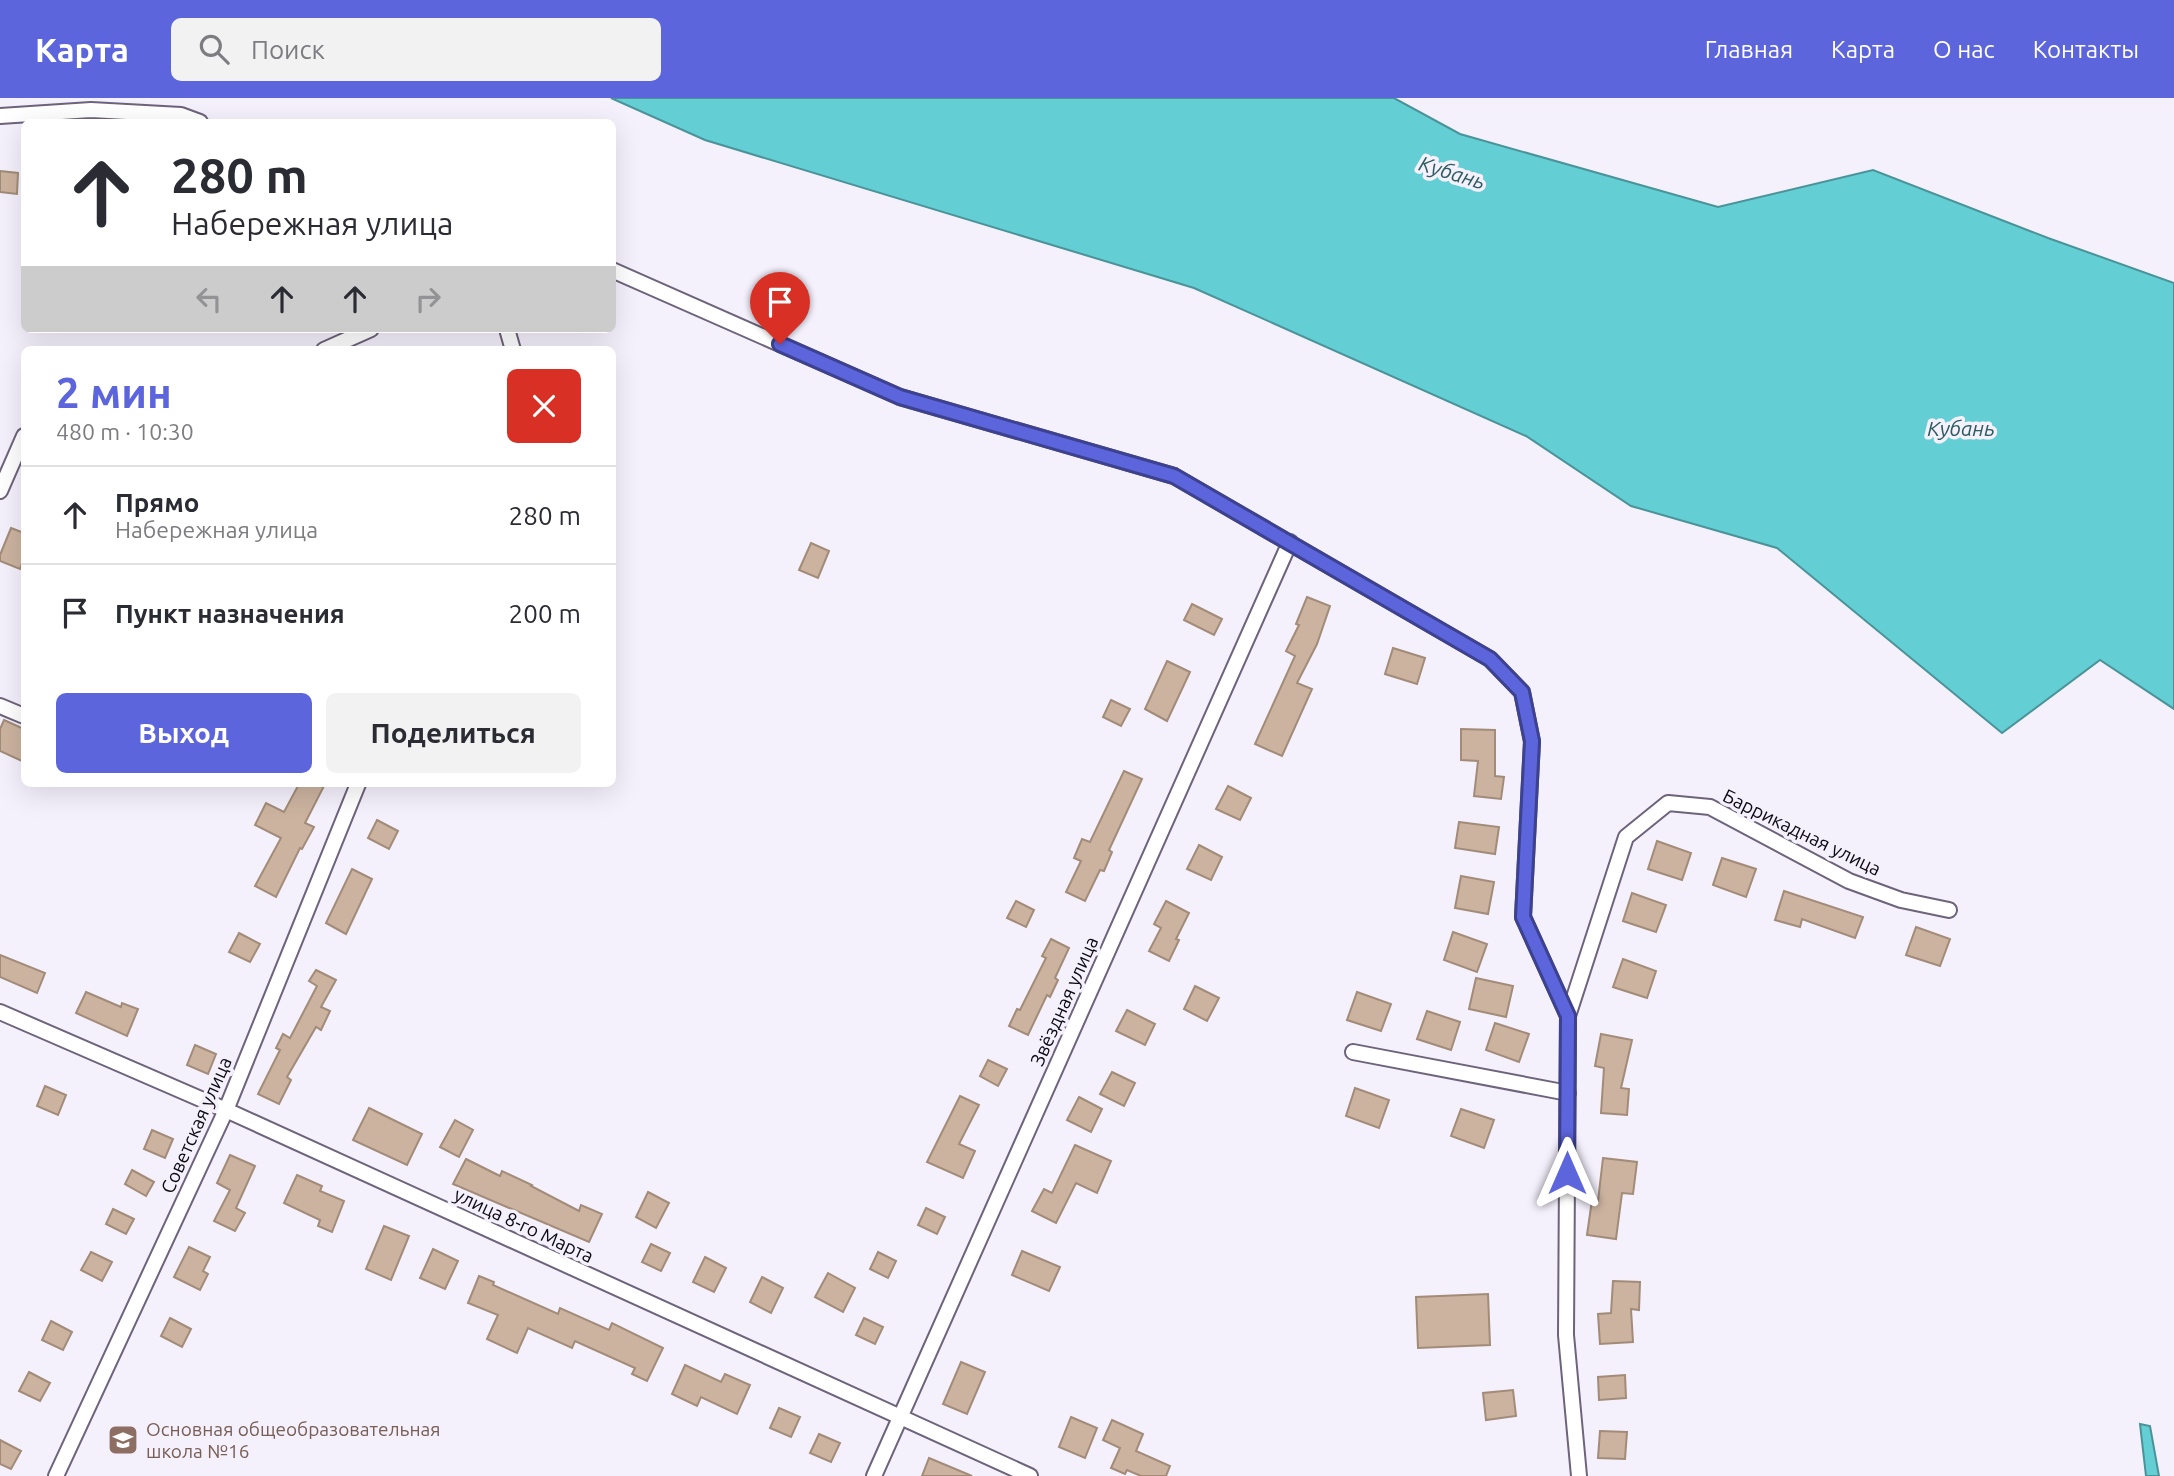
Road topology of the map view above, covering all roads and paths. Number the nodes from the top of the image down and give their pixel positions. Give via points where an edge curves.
1 (0, 116) edge
2 (191, 119) edge
3 (616, 272) edge
4 (362, 333) edge
5 (333, 346) edge
6 (21, 443) edge
7 (0, 491) edge
8 (1290, 542) junction
9 (0, 706) edge
10 (21, 715) edge
11 (357, 787) edge
12 (1949, 910) dead end
13 (0, 1012) edge
14 (1568, 1016) junction
15 (1353, 1052) dead end
16 (1568, 1093) junction
17 (226, 1110) junction
18 (898, 1417) junction
19 (56, 1476) edge
20 (874, 1476) edge
21 (1030, 1476) edge
22 (1579, 1476) edge

1 - 2 street via 92,110
3 - 8 street, Баррикадная улица via 900,397 1174,476
4 - 5 street
6 - 7 street
8 - 14 street, Баррикадная улица via 1490,659 1522,692 1532,741 1523,917
8 - 18 street, Звёздная улица
9 - 10 street
11 - 17 street, Советская улица
12 - 14 street, Баррикадная улица via 1901,900 1849,881 1710,807 1668,803 1626,836
13 - 17 street, улица 8-го Марта
14 - 16 street, Баррикадная улица
15 - 16 street
16 - 22 street, Баррикадная улица via 1566,1335
17 - 18 street, улица 8-го Марта
17 - 19 street, Советская улица
18 - 20 street, Звёздная улица
18 - 21 street, улица 8-го Марта

